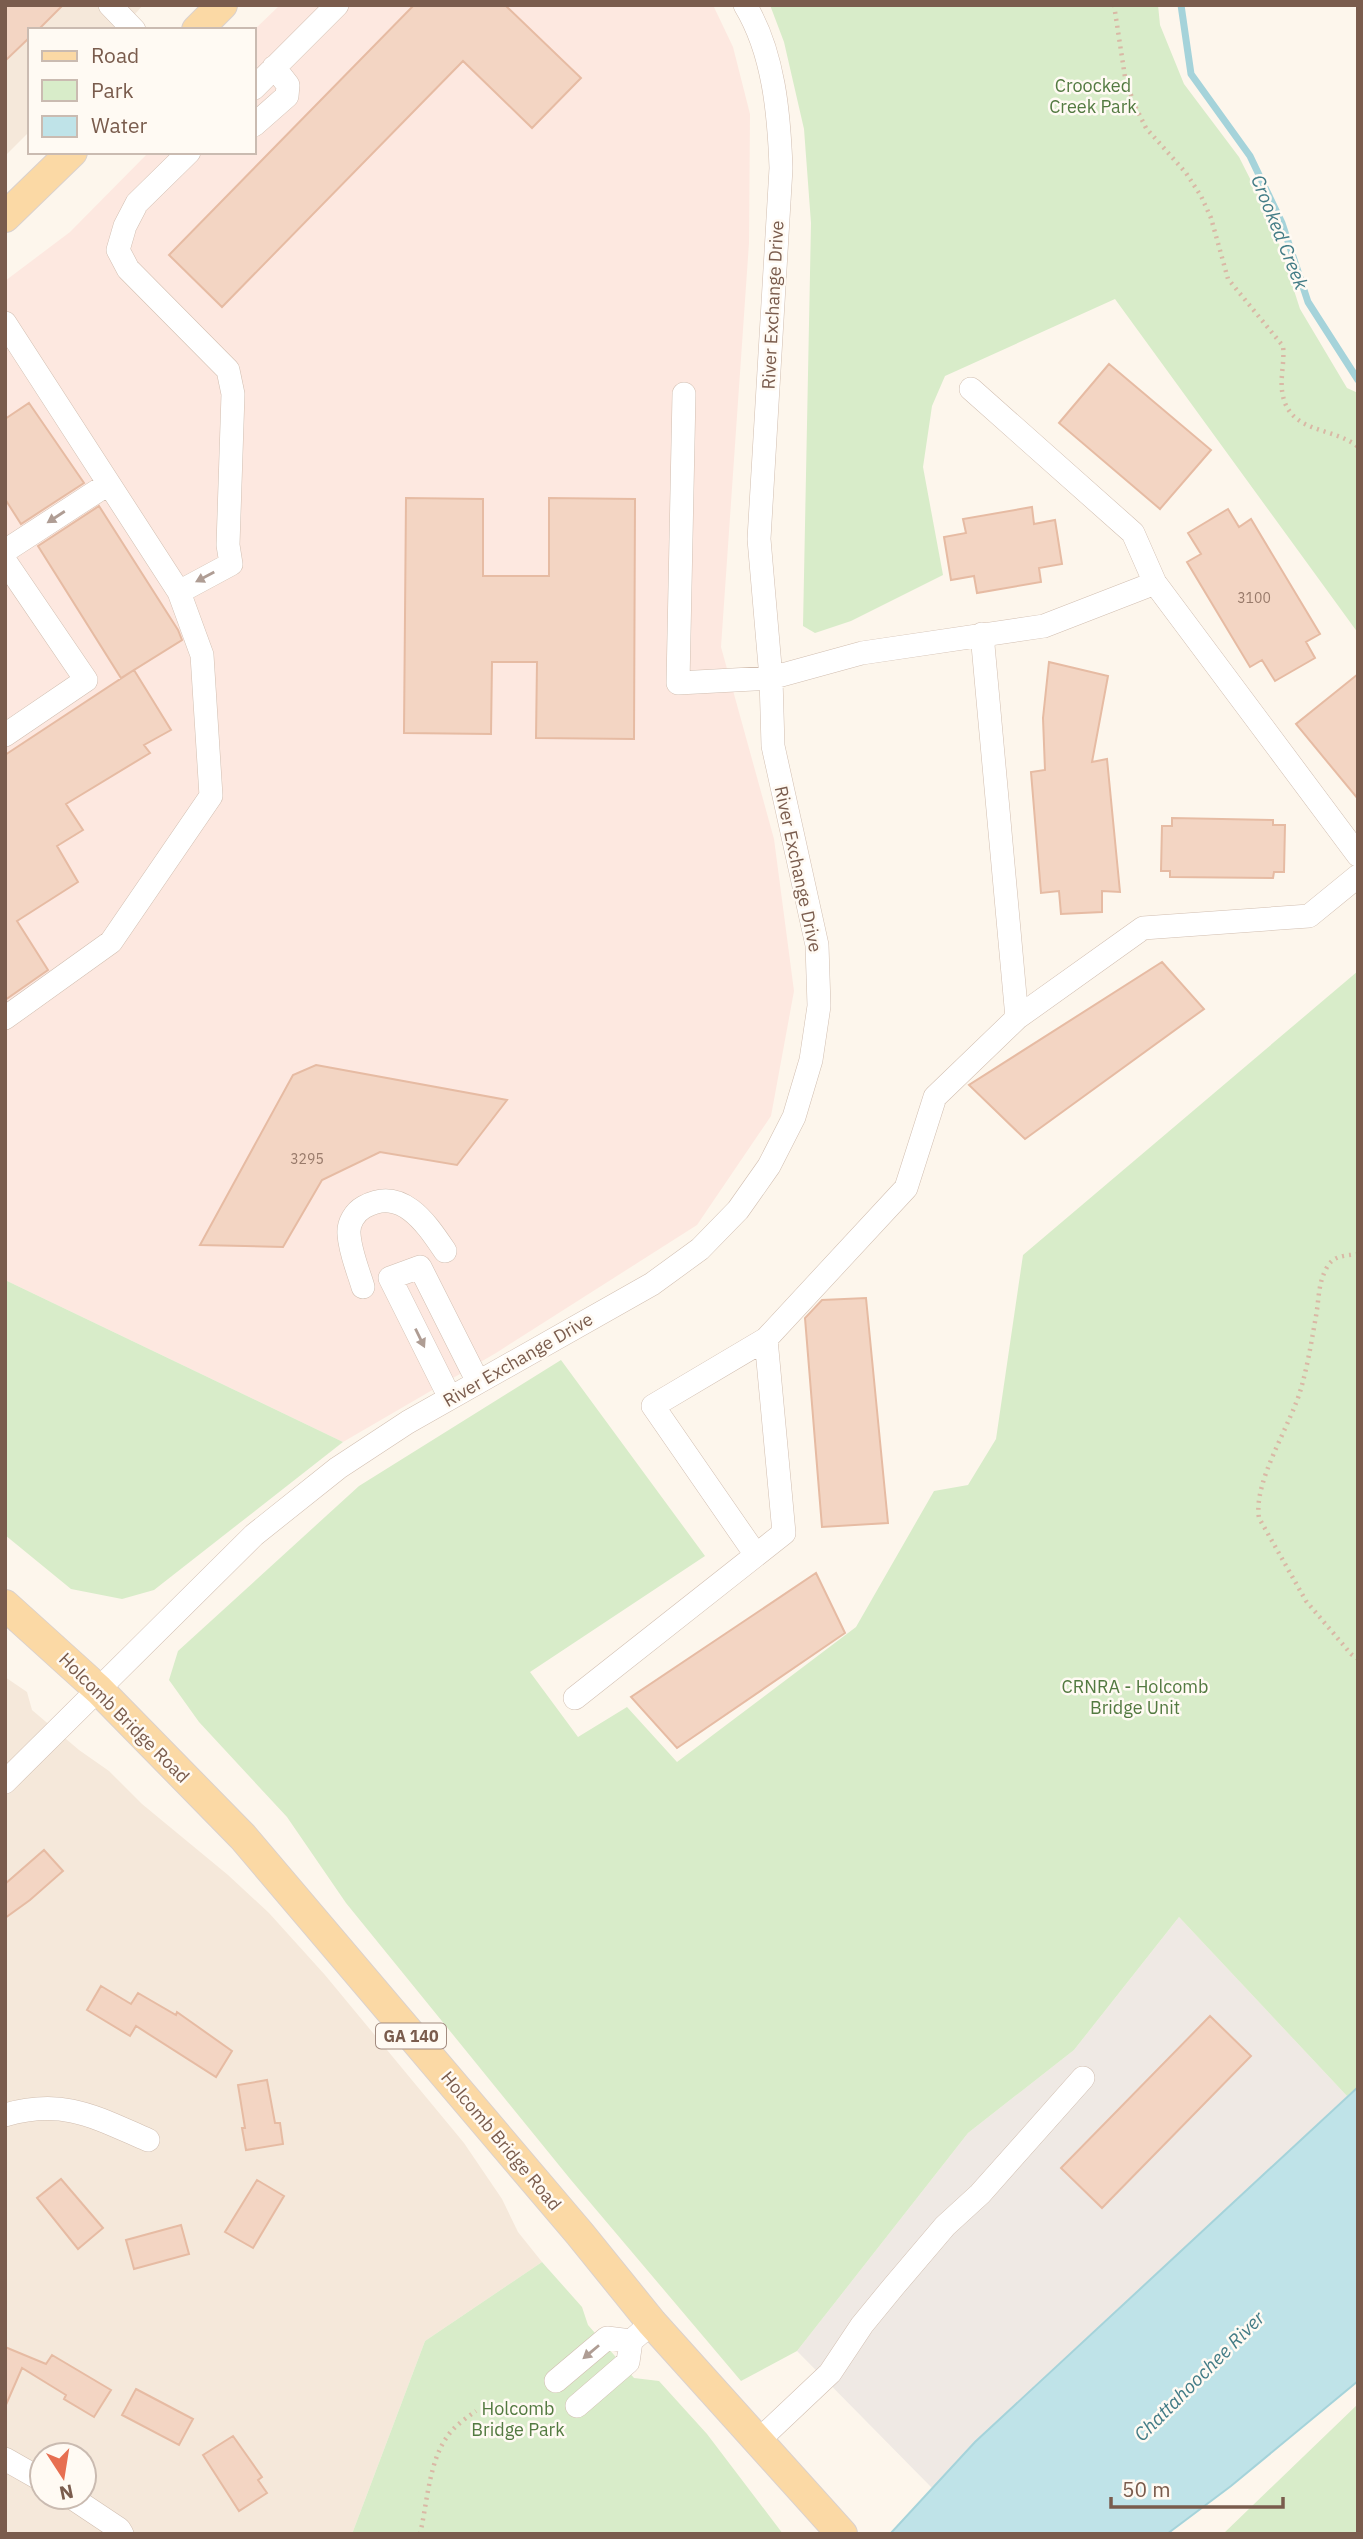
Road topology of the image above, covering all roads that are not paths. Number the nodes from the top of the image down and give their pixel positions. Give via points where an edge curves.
1 (110, 5) edge
2 (222, 5) edge
3 (337, 5) edge
4 (745, 5) edge
5 (132, 28) edge
6 (199, 28) edge
7 (274, 67) junction
8 (256, 86) edge
9 (256, 123) edge
10 (70, 154) edge
11 (186, 154) edge
12 (5, 217) edge
13 (5, 323) edge
14 (971, 389) dead end
15 (684, 394) dead end
16 (108, 484) junction
17 (5, 551) edge
18 (5, 561) edge
19 (1155, 583) junction
20 (179, 592) junction
21 (982, 634) junction
22 (771, 678) junction
23 (5, 735) edge
24 (1358, 855) edge
25 (1358, 876) edge
26 (5, 1018) edge
27 (1017, 1018) junction
28 (445, 1251) dead end
29 (363, 1287) dead end
30 (766, 1339) junction
31 (478, 1382) junction
32 (450, 1398) junction
33 (756, 1555) junction
34 (5, 1605) edge
35 (99, 1690) junction
36 (575, 1698) dead end
37 (5, 1782) edge
38 (1083, 2078) dead end
39 (5, 2115) edge
40 (148, 2140) dead end
41 (641, 2332) junction
42 (556, 2381) dead end
43 (577, 2406) dead end
44 (758, 2441) junction
45 (5, 2459) edge
46 (28, 2472) edge
47 (92, 2511) edge
48 (835, 2525) edge
49 (122, 2534) edge

1 - 5 street
2 - 6 main road
3 - 7 street
4 - 22 street, River Exchange Drive via 773,84 780,136 759,539
7 - 8 street
7 - 9 street via 288,85 287,96
10 - 12 main road
11 -> 20 street via 137,203 118,250 128,269 228,370 233,394 231,564
13 - 16 street
14 - 19 street via 1133,533
15 - 22 street via 678,682
16 -> 17 street
16 - 20 street
18 - 23 street via 86,680
19 - 21 street via 1044,626
19 - 24 street
20 - 26 street via 202,655 211,796 111,942
21 - 22 street via 862,653
21 - 27 street
22 - 31 street, River Exchange Drive via 773,747 817,945 819,1006 811,1060 794,1117 738,1210 700,1249 652,1284
25 - 27 street via 1309,916 1143,929
27 - 30 street via 934,1097 905,1188
28 - 29 street via 405,1204 377,1200 356,1211 348,1231
30 - 33 street via 784,1533
30 - 33 street via 653,1406
31 - 32 street, River Exchange Drive
31 -> 32 street via 421,1267 390,1278
32 - 35 street, River Exchange Drive via 338,1468 254,1535
33 - 36 street
34 - 35 main road, Holcomb Bridge Road / GA 140
35 - 37 street, River Exchange Drive
35 - 41 main road, Holcomb Bridge Road / GA 140 via 243,1838 580,2234
38 - 44 street via 945,2226 862,2325 830,2374
39 - 40 street via 57,2107 86,2113
41 -> 42 street via 607,2338
41 - 43 street via 628,2362
41 - 44 main road, Holcomb Bridge Road / GA 140
44 - 48 main road, Holcomb Bridge Road / GA 140
45 - 46 street
47 - 49 street

